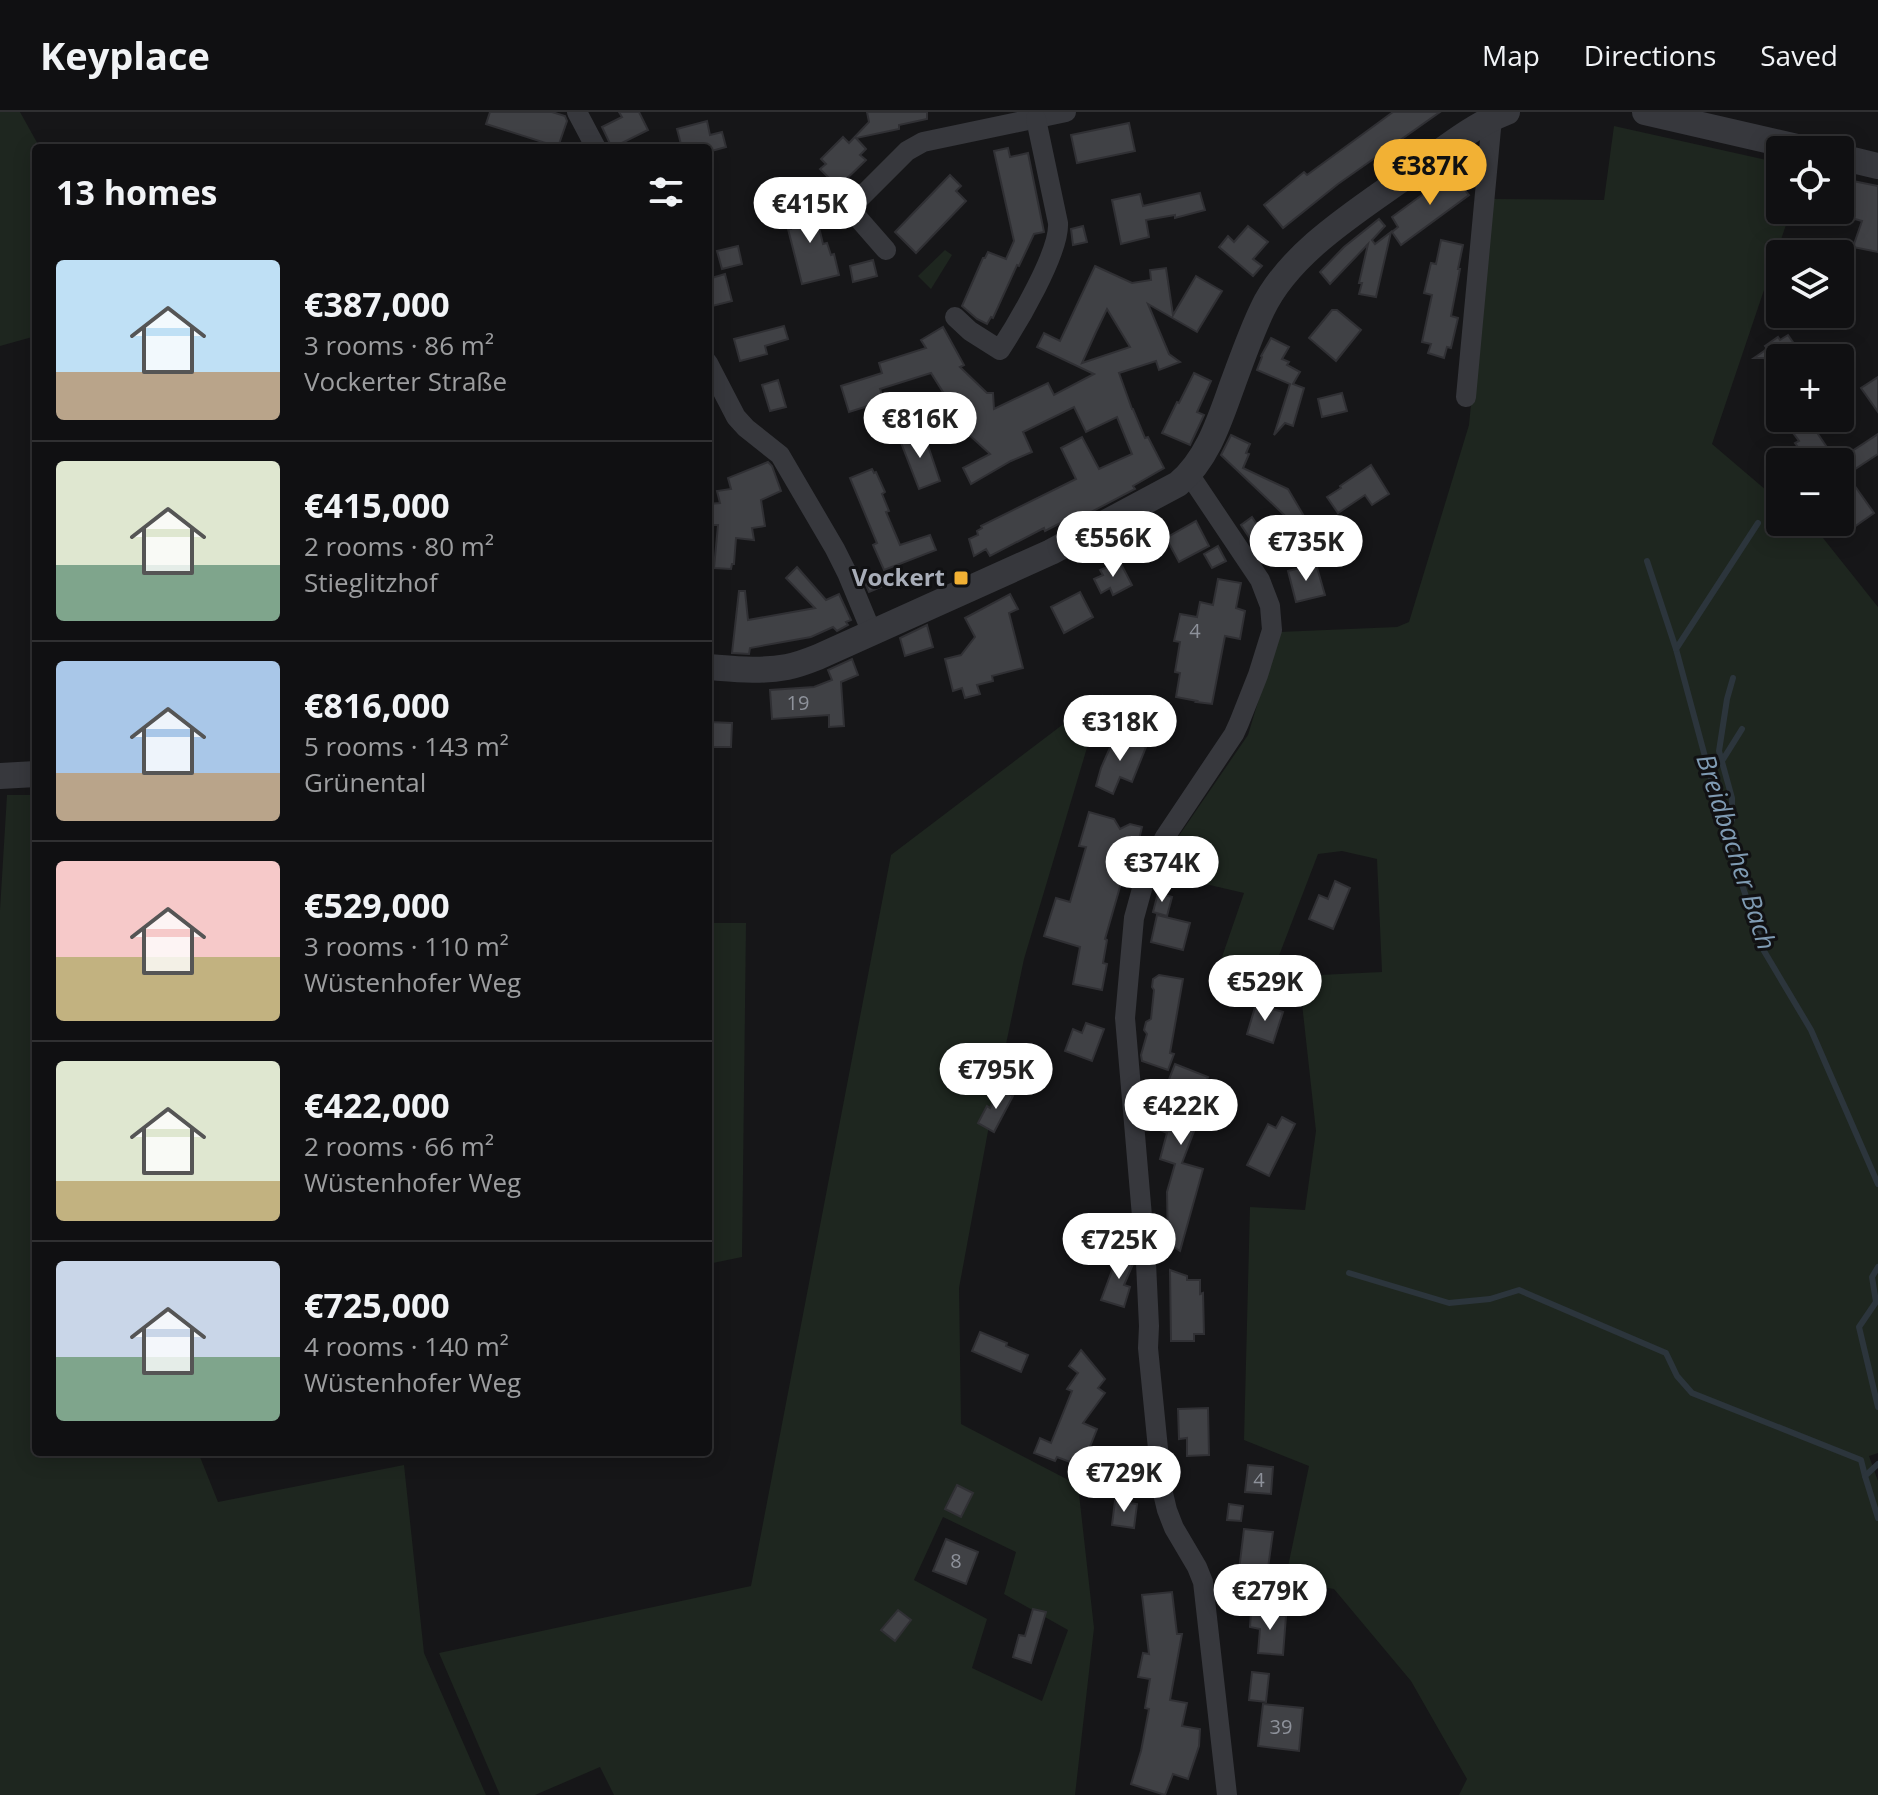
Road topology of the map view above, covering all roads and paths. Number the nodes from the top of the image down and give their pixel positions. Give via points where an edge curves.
1 (577, 112) edge
2 (1066, 112) edge
3 (1645, 112) edge
4 (1499, 115) edge
5 (1036, 119) junction
6 (1766, 140) edge
7 (594, 144) edge
8 (1854, 160) edge
9 (1878, 166) edge
10 (886, 250) dead end
11 (955, 317) dead end
12 (712, 371) edge
13 (1466, 397) dead end
14 (1189, 474) junction
15 (872, 633) junction
16 (712, 667) edge
17 (32, 774) edge
18 (0, 776) edge
19 (1227, 1795) edge

1 - 7 street
2 - 5 street
3 - 6 street
4 - 13 street
4 - 14 street via 1353,215 1284,277 1262,310 1211,439
5 - 10 street via 923,142 907,151 853,208
5 - 11 street via 1058,223 1051,253 1000,350
8 - 9 street
12 - 15 street via 736,417 780,455 847,573
14 - 15 street via 1169,490 1051,552
14 - 19 street via 1260,580 1272,630 1234,734 1148,870 1134,918 1125,1018 1162,1489 1170,1519 1203,1582
15 - 16 street via 790,667
17 - 18 street

